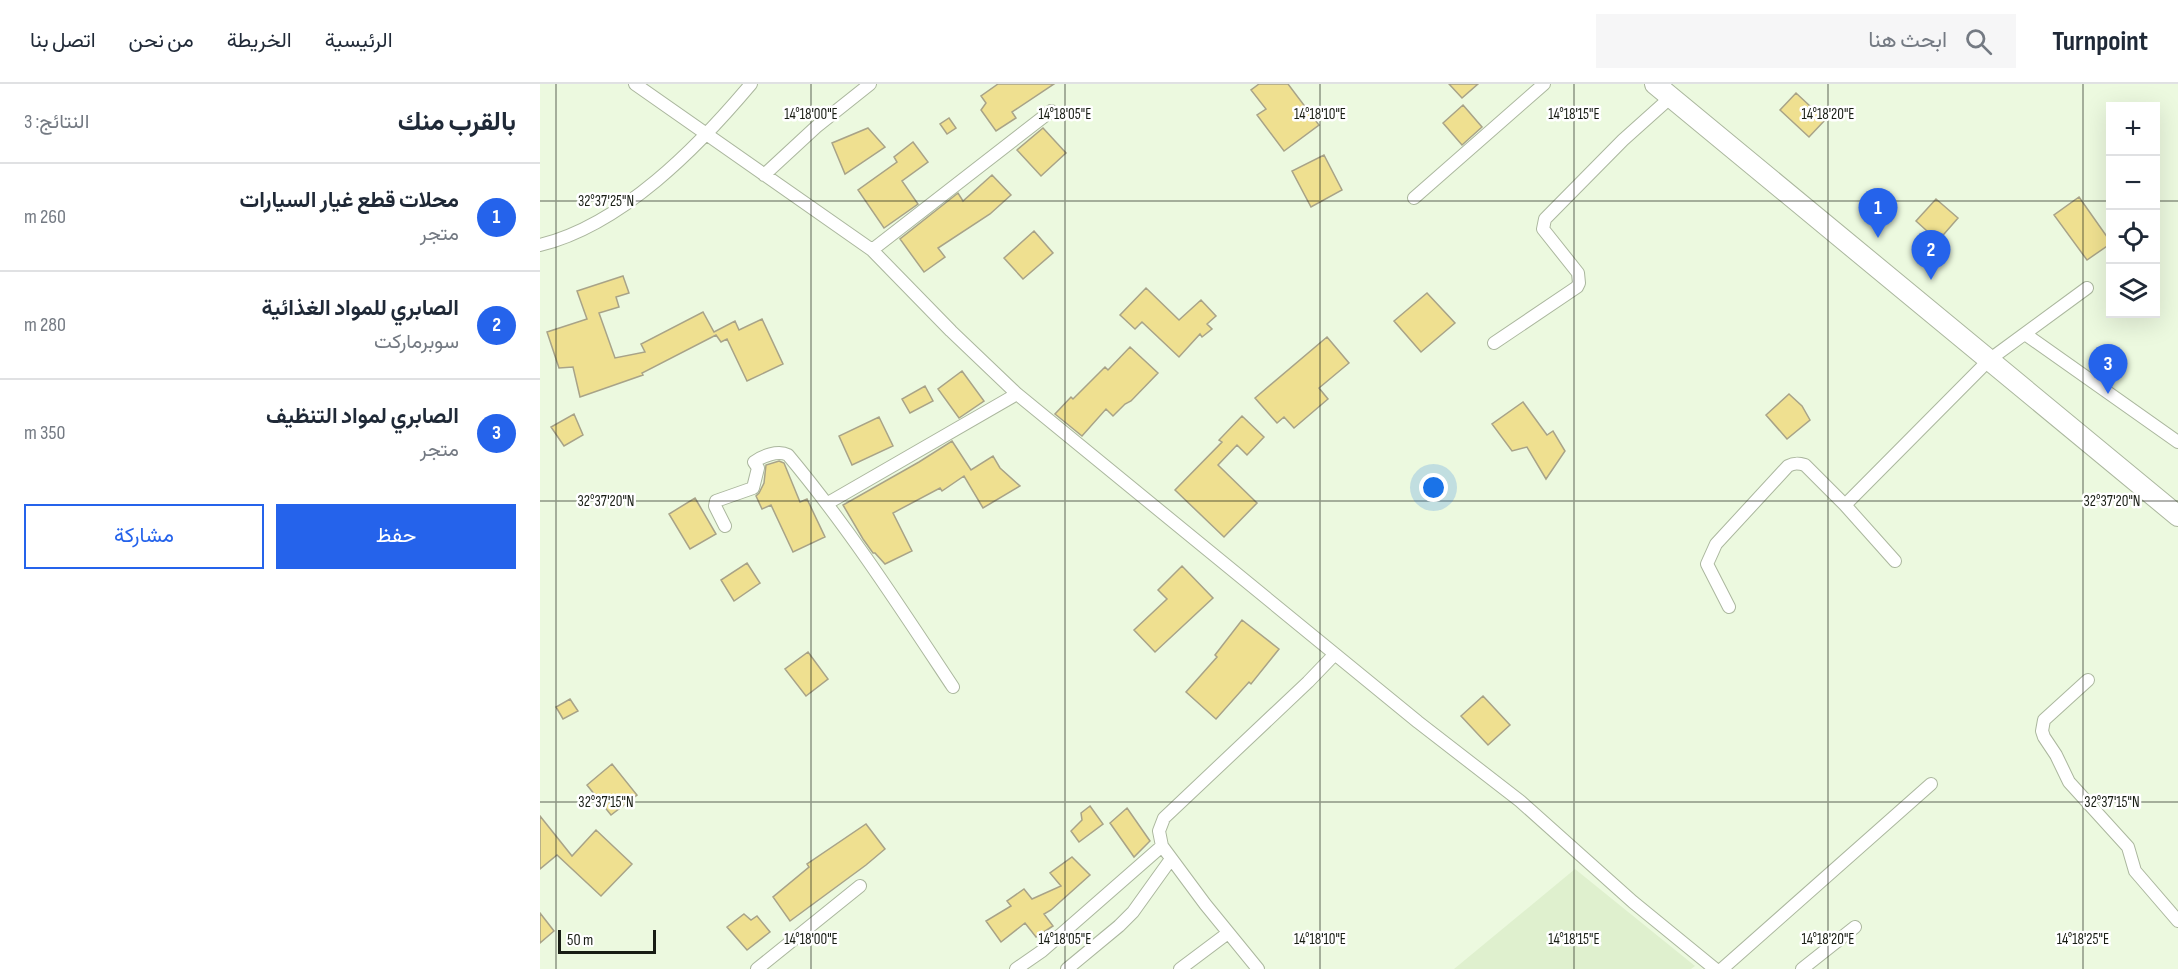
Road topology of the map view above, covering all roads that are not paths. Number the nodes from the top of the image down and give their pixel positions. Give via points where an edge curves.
1 (635, 84) edge
2 (751, 84) edge
3 (870, 84) edge
4 (1544, 84) edge
5 (1656, 84) edge
6 (1671, 97) junction
7 (1051, 111) dead end
8 (705, 135) junction
9 (764, 175) junction
10 (1414, 198) dead end
11 (540, 245) edge
12 (872, 250) junction
13 (2087, 288) dead end
14 (2025, 333) junction
15 (1494, 344) dead end
16 (1989, 360) junction
17 (1017, 394) junction
18 (2178, 442) edge
19 (828, 503) junction
20 (1845, 505) junction
21 (2178, 516) edge
22 (725, 526) dead end
23 (1895, 561) dead end
24 (1730, 608) dead end
25 (1335, 654) junction
26 (2088, 680) dead end
27 (953, 687) dead end
28 (1931, 784) dead end
29 (1162, 846) junction
30 (1171, 859) junction
31 (860, 886) dead end
32 (2178, 921) edge
33 (1855, 927) dead end
34 (1228, 933) junction
35 (1705, 967) edge
36 (757, 969) edge
37 (1016, 969) edge
38 (1068, 969) edge
39 (1180, 969) edge
40 (1258, 969) edge
41 (1722, 969) edge
42 (1802, 969) edge

1 - 8 street
2 - 8 street
3 - 9 street
4 - 10 street
5 - 6 main road
6 - 15 street via 1545,219 1543,229 1578,273 1579,283
6 - 16 main road
7 - 12 street
8 - 9 street
8 - 11 street via 622,206 572,235
9 - 12 street
12 - 17 street
13 - 14 street
14 - 16 street
14 - 18 street
16 - 20 street
16 - 21 main road
17 - 19 street
17 - 25 street
19 - 22 street via 788,455 779,452 754,462 758,468 753,488 716,501
19 - 27 street
20 - 23 street
20 - 24 street via 1805,465 1788,465 1716,544 1707,564
25 - 29 street via 1164,818 1159,831
25 - 35 street via 1520,801
26 - 32 street via 2044,720 2044,737 2069,782 2128,848 2135,871
28 - 41 street
29 - 30 street
29 - 37 street
30 - 34 street
30 - 38 street via 1133,912
31 - 36 street
33 - 42 street
34 - 39 street
34 - 40 street

